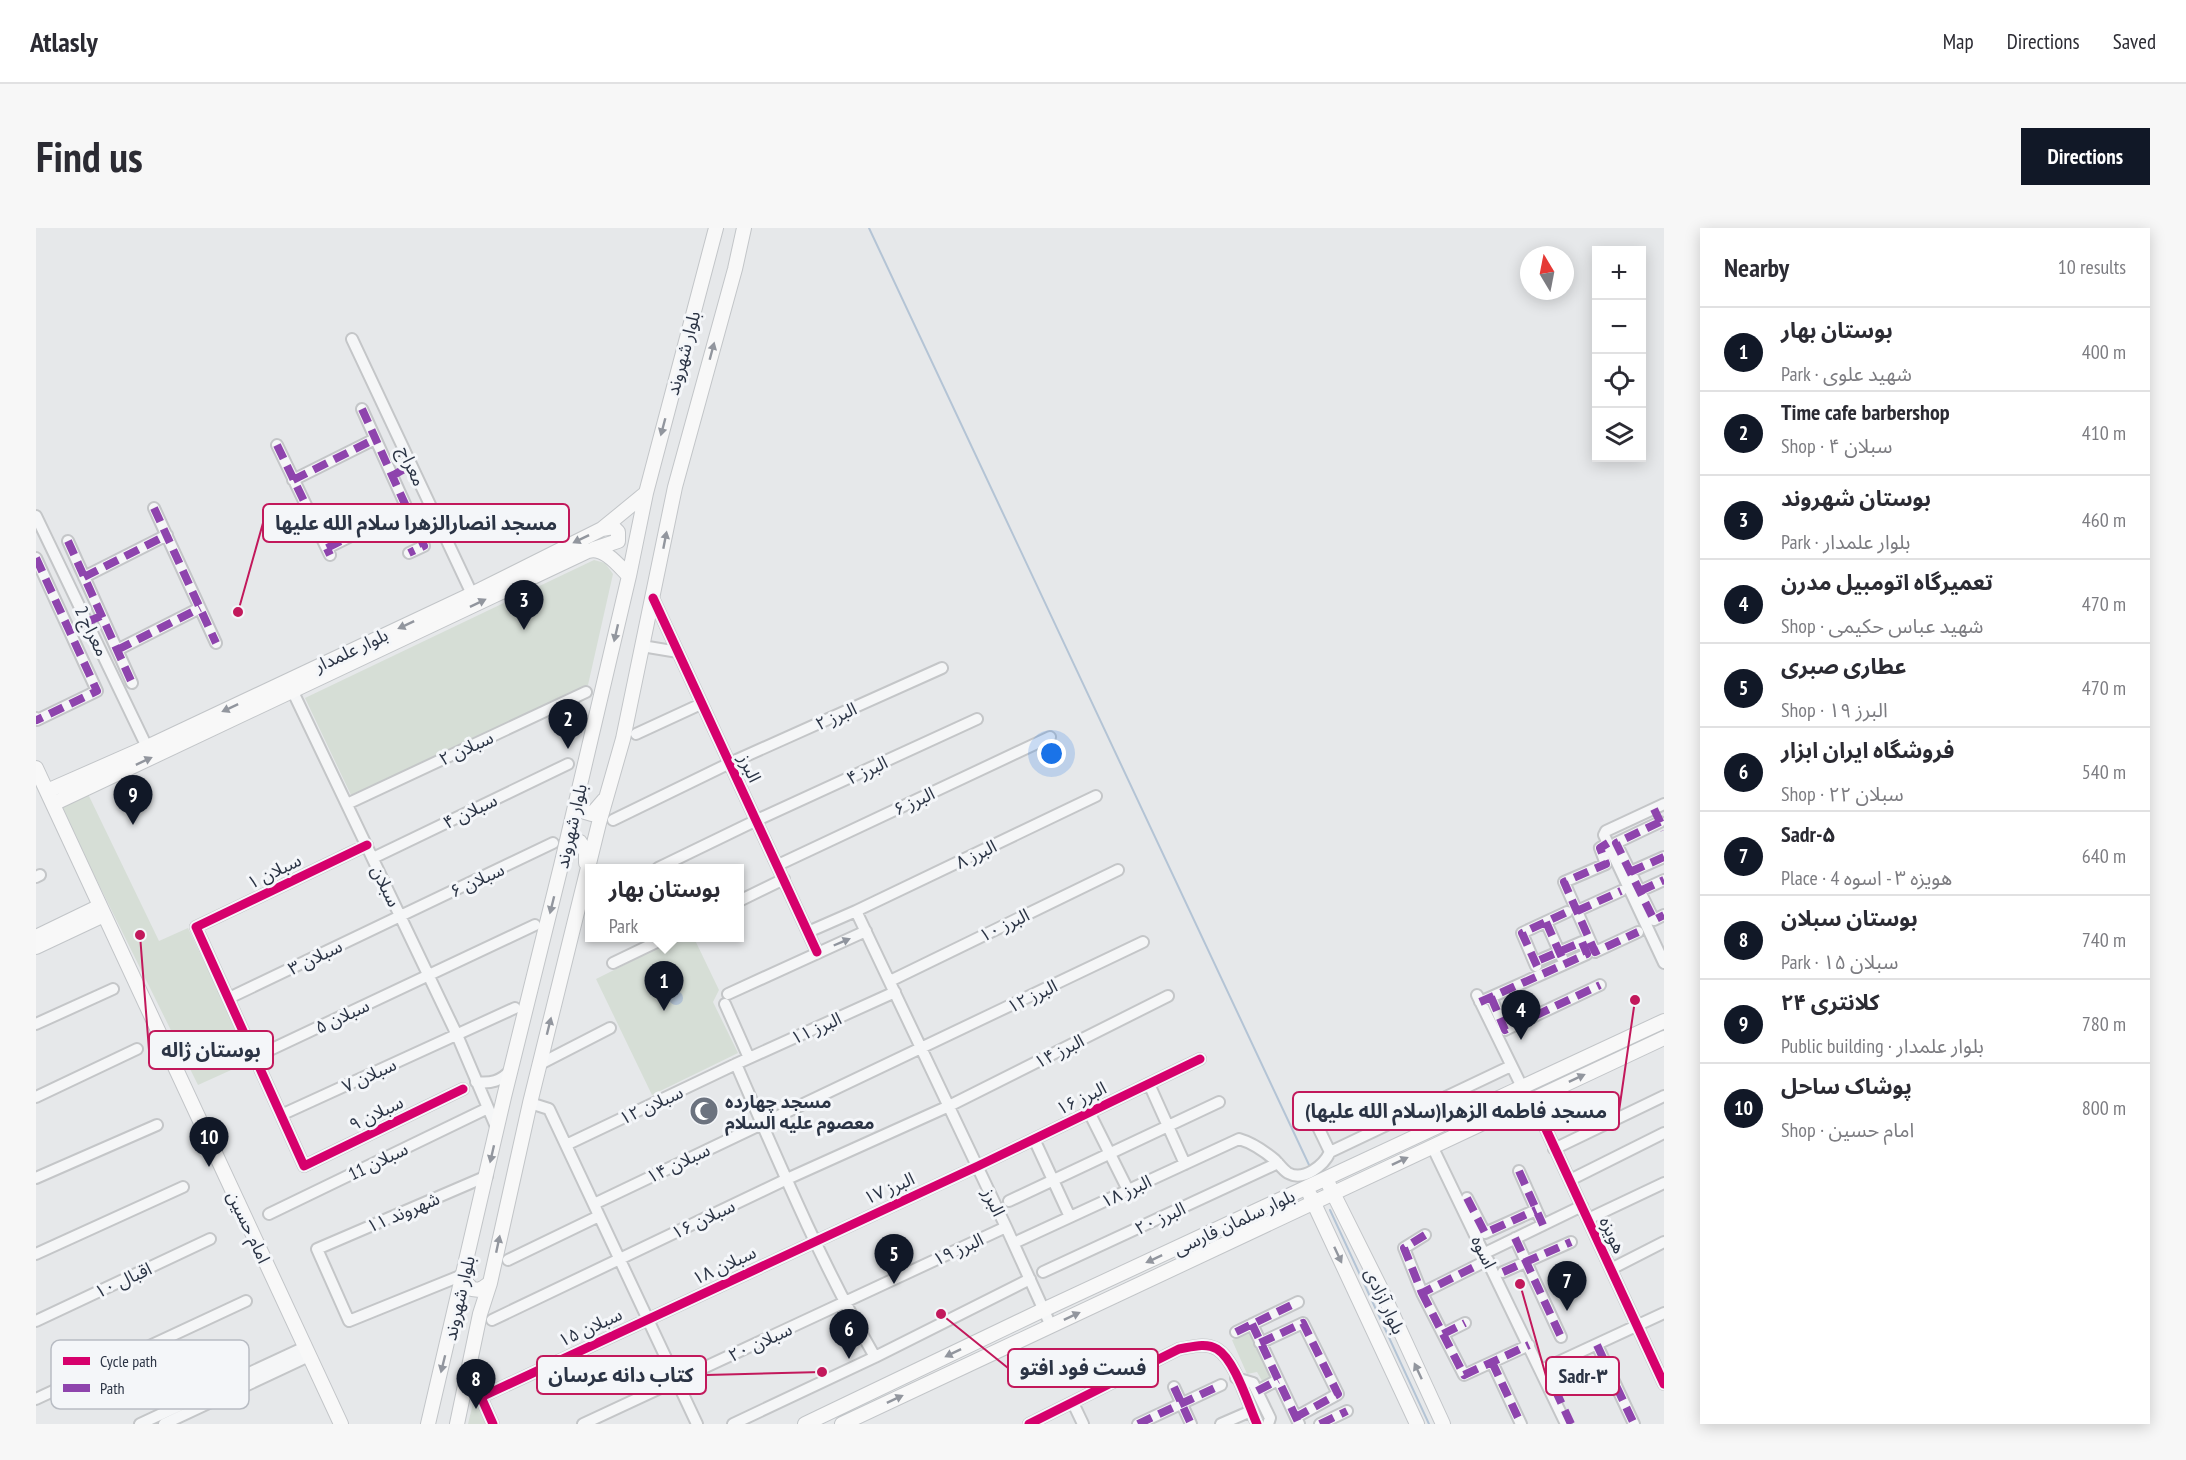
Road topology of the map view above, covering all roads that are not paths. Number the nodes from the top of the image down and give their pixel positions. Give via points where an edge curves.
1 (716, 228) edge
2 (744, 228) edge
3 (352, 339) dead end
4 (362, 409) dead end
5 (375, 439) junction
6 (277, 445) dead end
7 (411, 465) junction
8 (392, 476) junction
9 (294, 480) junction
10 (645, 493) junction
11 (154, 508) dead end
12 (407, 508) junction
13 (36, 516) edge
14 (602, 529) junction
15 (167, 535) junction
16 (68, 542) dead end
17 (594, 549) junction
18 (409, 553) dead end
19 (36, 558) edge
20 (629, 576) junction
21 (84, 577) junction
22 (472, 594) junction
23 (653, 598) junction
24 (200, 608) junction
25 (101, 616) junction
26 (87, 622) junction
27 (216, 643) dead end
28 (642, 646) junction
29 (117, 650) junction
30 (678, 652) junction
31 (942, 668) dead end
32 (132, 683) dead end
33 (290, 686) junction
34 (586, 693) dead end
35 (701, 704) junction
36 (36, 718) edge
37 (977, 719) dead end
38 (636, 734) dead end
39 (1050, 737) dead end
40 (147, 747) junction
41 (568, 764) dead end
42 (730, 764) junction
43 (36, 768) edge
44 (579, 788) junction
45 (607, 795) junction
46 (1096, 796) dead end
47 (50, 797) junction
48 (347, 804) junction
49 (1659, 806) edge
50 (613, 820) dead end
51 (757, 820) junction
52 (1662, 826) edge
53 (553, 843) dead end
54 (1608, 843) junction
55 (366, 845) junction
56 (1664, 856) edge
57 (373, 858) junction
58 (586, 864) edge
59 (589, 864) edge
60 (666, 864) edge
61 (778, 865) junction
62 (561, 866) junction
63 (1118, 870) dead end
64 (1630, 872) junction
65 (784, 879) junction
66 (585, 880) edge
67 (1664, 880) edge
68 (1621, 891) dead end
69 (1640, 891) junction
70 (744, 899) edge
71 (102, 910) junction
72 (856, 911) junction
73 (1572, 911) junction
74 (1664, 915) edge
75 (400, 916) junction
76 (1546, 922) junction
77 (536, 925) dead end
78 (866, 931) junction
79 (808, 932) junction
80 (1638, 932) dead end
81 (36, 937) edge
82 (657, 942) edge
83 (1143, 942) dead end
84 (36, 947) edge
85 (817, 952) junction
86 (1559, 952) junction
87 (1534, 962) junction
88 (613, 963) dead end
89 (1664, 963) edge
90 (1564, 964) junction
91 (1540, 975) junction
92 (429, 976) junction
93 (890, 981) junction
94 (1600, 985) dead end
95 (113, 989) dead end
96 (895, 992) junction
97 (1168, 996) dead end
98 (1491, 997) junction
99 (229, 998) junction
100 (515, 1008) dead end
101 (1664, 1021) edge
102 (36, 1024) edge
103 (610, 1028) dead end
104 (457, 1035) junction
105 (1664, 1038) edge
106 (137, 1048) dead end
107 (922, 1049) junction
108 (255, 1057) junction
109 (749, 1058) junction
110 (1200, 1059) dead end
111 (540, 1064) junction
112 (736, 1064) junction
113 (1511, 1066) junction
114 (511, 1069) junction
115 (476, 1082) junction
116 (1149, 1084) junction
117 (1522, 1087) junction
118 (463, 1089) dead end
119 (36, 1096) edge
120 (1664, 1096) edge
121 (1304, 1098) dead end
122 (1532, 1099) junction
123 (1219, 1102) dead end
124 (530, 1103) junction
125 (949, 1106) junction
126 (488, 1108) junction
127 (1089, 1112) junction
128 (281, 1115) junction
129 (762, 1123) junction
130 (157, 1125) dead end
131 (1168, 1126) junction
132 (497, 1130) junction
133 (1664, 1132) edge
134 (1034, 1139) junction
135 (566, 1145) junction
136 (1432, 1146) junction
137 (1554, 1149) junction
138 (1330, 1152) junction
139 (1110, 1154) junction
140 (1359, 1162) junction
141 (1278, 1163) junction
142 (1185, 1164) junction
143 (978, 1166) junction
144 (1519, 1171) dead end
145 (487, 1176) junction
146 (1366, 1177) junction
147 (36, 1178) edge
148 (787, 1179) junction
149 (1325, 1179) junction
150 (1053, 1180) junction
151 (1570, 1180) junction
152 (1664, 1183) edge
153 (183, 1187) dead end
154 (1306, 1188) junction
155 (1128, 1190) junction
156 (1333, 1193) junction
157 (1467, 1198) dead end
158 (1009, 1201) dead end
159 (1313, 1202) junction
160 (594, 1204) junction
161 (1270, 1206) junction
162 (1582, 1206) junction
163 (1536, 1210) junction
164 (269, 1214) dead end
165 (599, 1216) junction
166 (1070, 1217) junction
167 (1277, 1220) junction
168 (1588, 1220) junction
169 (1543, 1225) junction
170 (1006, 1227) junction
171 (1425, 1235) dead end
172 (1515, 1238) junction
173 (210, 1239) dead end
174 (814, 1241) junction
175 (1571, 1242) dead end
176 (1664, 1242) edge
177 (1014, 1243) junction
178 (36, 1254) edge
179 (1486, 1256) junction
180 (619, 1259) junction
181 (508, 1260) dead end
182 (1526, 1262) junction
183 (1611, 1269) junction
184 (465, 1272) junction
185 (1043, 1272) dead end
186 (1503, 1272) dead end
187 (1030, 1279) junction
188 (490, 1283) junction
189 (1422, 1293) junction
190 (246, 1301) dead end
191 (1298, 1302) dead end
192 (844, 1303) junction
193 (457, 1308) junction
194 (1043, 1310) junction
195 (1664, 1313) edge
196 (486, 1317) junction
197 (647, 1318) junction
198 (36, 1321) edge
199 (1466, 1323) dead end
200 (1252, 1324) junction
201 (1051, 1326) junction
202 (1637, 1326) junction
203 (1236, 1332) dead end
204 (1443, 1334) junction
205 (1561, 1336) dead end
206 (162, 1340) edge
207 (1260, 1343) junction
208 (1529, 1345) junction
209 (1597, 1345) junction
210 (307, 1352) junction
211 (875, 1357) junction
212 (1492, 1362) junction
213 (1605, 1362) junction
214 (1541, 1370) junction
215 (249, 1377) edge
216 (1236, 1378) junction
217 (1278, 1380) junction
218 (249, 1381) edge
219 (676, 1381) junction
220 (1664, 1384) edge
221 (1221, 1385) dead end
222 (1174, 1387) dead end
223 (1257, 1391) junction
224 (51, 1392) edge
225 (36, 1399) edge
226 (1073, 1403) junction
227 (1182, 1404) junction
228 (175, 1409) edge
229 (194, 1409) edge
230 (1251, 1411) junction
231 (1347, 1411) dead end
232 (1298, 1420) edge
233 (140, 1424) edge
234 (164, 1424) edge
235 (341, 1424) edge
236 (429, 1424) edge
237 (457, 1424) edge
238 (493, 1424) edge
239 (583, 1424) edge
240 (697, 1424) edge
241 (733, 1424) edge
242 (805, 1424) edge
243 (842, 1424) edge
244 (1029, 1424) edge
245 (1083, 1424) edge
246 (1138, 1424) edge
247 (1191, 1424) edge
248 (1221, 1424) edge
249 (1257, 1424) edge
250 (1268, 1424) edge
251 (1320, 1424) edge
252 (1417, 1424) edge
253 (1443, 1424) edge
254 (1521, 1424) edge
255 (1566, 1424) edge
256 (1571, 1424) edge
257 (1634, 1424) edge

1 -> 10 main road, بلوار شهروند
23 -> 2 main road, بلوار شهروند via 675,487
3 - 7 street, معراج
4 - 5 street
5 - 8 street
5 - 9 street
6 - 9 street
7 - 8 street
7 - 22 street, معراج
8 - 12 street
9 - 12 street via 329,552
10 - 14 main road, بلوار علمدار
10 - 20 main road, بلوار شهروند
11 - 15 street
12 - 18 street via 424,546
13 - 26 street, معراج 2
14 - 17 main road, بلوار علمدار via 613,527 618,532 618,541
14 -> 22 main road, بلوار علمدار
15 - 21 street
15 - 24 street
16 - 21 street
17 - 20 main road
33 -> 17 main road, بلوار علمدار
19 - 36 street via 97,691
20 -> 44 main road, بلوار شهروند
21 - 25 street
22 -> 33 main road, بلوار علمدار
23 - 28 main road, بلوار شهروند
23 - 30 street, البرز
24 - 27 street
24 - 29 street
25 - 26 street
25 - 29 street
26 - 40 street, معراج 2
28 - 30 street
28 - 45 main road, بلوار شهروند
29 - 32 street
30 - 35 street, البرز
31 - 42 street, البرز ۲
33 -> 40 main road, بلوار علمدار
47 -> 33 main road, بلوار علمدار
33 - 48 street, سبلان
34 - 48 street, سبلان ۲
35 - 38 street
35 - 42 street, البرز
37 - 51 street, البرز ۴
39 - 61 street, البرز ۶
40 - 47 main road, بلوار علمدار
41 - 57 street, سبلان ۴
42 - 50 street, البرز ۲
42 - 51 street, البرز
43 - 47 main road, امام حسین
44 - 45 main road via 580,804 586,813 596,812
44 - 62 main road, بلوار شهروند
45 - 59 main road, بلوار شهروند
46 - 72 street, البرز ۸
47 - 71 main road, امام حسین
48 - 55 street, سبلان
49 - 52 street
49 - 54 street via 1610,829 1604,835
51 - 60 street, البرز ۴
51 - 61 street, البرز
52 - 64 street via 1616,843
53 - 75 street, سبلان ۶
54 - 73 street via 1600,848 1606,864 1564,882
54 - 89 street
55 - 57 street, سبلان
55 - 99 street, سبلان ۱ via 196,927
56 - 64 street
57 - 75 street, سبلان
58 - 62 main road via 586,853 580,842 570,847
61 - 65 street, البرز
62 -> 114 main road, بلوار شهروند
63 - 93 street, البرز ۱۰
64 - 69 street
65 - 70 street
65 - 79 street, البرز
111 -> 66 main road, بلوار شهروند
67 - 69 street
68 - 73 street
69 - 74 street via 1654,920
71 - 81 main road
71 - 84 main road
71 - 210 main road, امام حسین
72 - 78 street, البرز
72 - 79 street
73 - 76 street
73 - 80 street via 1595,952
75 - 92 street, سبلان
75 - 99 street, سبلان ۳
76 - 86 street
76 - 87 street via 1522,933
77 - 92 street, سبلان ۵
85 -> 78 street
78 - 93 street, البرز
79 - 85 street, البرز
82 - 88 street
83 - 107 street, البرز ۱۲
85 - 109 street via 727,999
86 - 87 street
86 - 90 street
86 - 90 street via 1582,942 1587,954
87 - 91 street
90 - 91 street
91 - 98 street
92 - 104 street, سبلان
92 - 108 street, سبلان ۵
93 - 96 street, البرز
94 - 98 street via 1504,1030
95 - 102 street
96 - 107 street, البرز
96 - 109 street, البرز ۱۱
97 - 125 street, البرز ۱۴
98 - 113 street via 1478,998
99 - 108 street
100 - 104 street, سبلان ۷
101 - 117 main road, بلوار سلمان فارسی
103 - 111 street
104 - 115 street, سبلان
104 - 128 street, سبلان ۷
122 -> 105 main road, بلوار سلمان فارسی
106 - 119 street
107 - 125 street, البرز
107 - 129 street, البرز ۱۲
108 - 128 street
109 - 112 street, البرز ۱۱
110 - 116 street, البرز ۱۶
111 - 124 main road, بلوار شهروند
112 - 129 street
112 - 135 street, سبلان ۱۲
113 - 117 street
113 - 138 street
114 - 115 street via 500,1079
114 - 132 main road, بلوار شهروند
115 - 126 street, سبلان
116 - 127 street, البرز ۱۶
116 - 131 street
117 - 140 main road, بلوار سلمان فارسی
118 - 128 street, سبلان ۹ via 304,1166
120 - 137 street
121 - 138 street
122 - 136 main road, بلوار سلمان فارسی
122 - 137 street, هویزه
123 - 131 street
124 - 135 street via 549,1109
188 -> 124 main road, بلوار شهروند
125 - 143 street, البرز
125 - 148 street, البرز ۱۴
126 - 132 street, سبلان
126 - 164 street, سبلان 11
127 - 134 street, البرز ۱۶
127 - 139 street
129 - 148 street
129 - 160 street, سبلان ۱۴
130 - 147 street
131 - 139 street
131 - 142 street
132 -> 145 main road, بلوار شهروند
133 - 151 street
134 - 143 street, البرز ۱۶
134 - 150 street
135 - 160 street
146 -> 136 main road, بلوار سلمان فارسی
136 - 179 street, اسوه
137 - 151 street, هویزه
138 - 141 street via 1325,1162 1301,1175 1289,1174
139 - 150 street
139 - 155 street
140 - 146 main road
140 - 149 main road, بلوار سلمان فارسی
141 - 142 street, البرز ۱۸ via 1239,1138
141 - 185 street, البرز ۲۰
142 - 155 street, البرز ۱۸
143 - 170 street, البرز
143 - 174 street, البرز ۱۷
144 - 163 street
145 - 184 main road, بلوار شهروند
145 - 184 street, شهروند ۱۱ via 317,1249 349,1321
146 - 156 main road, بلوار سلمان فارسی
148 - 174 street
148 - 180 street, سبلان ۱۶
149 - 154 main road, بلوار سلمان فارسی
149 - 156 main road, بلوار آزادی
150 - 158 street
150 - 166 street
151 - 162 street, هویزه
152 - 168 street
153 - 178 street
154 - 159 main road, بلوار آزادی
154 - 161 main road, بلوار سلمان فارسی
155 - 166 street, البرز ۱۸
156 - 159 main road, بلوار سلمان فارسی
253 -> 156 main road, بلوار آزادی
157 - 163 street via 1485,1233
159 - 167 main road, بلوار سلمان فارسی
159 -> 252 main road, بلوار آزادی
160 - 165 street
161 - 167 main road
161 -> 194 main road, بلوار سلمان فارسی
162 - 168 street, هویزه
162 - 169 street
163 - 169 street
165 - 180 street
165 - 181 street
166 - 177 street, البرز ۱۸
201 -> 167 main road, بلوار سلمان فارسی
168 - 183 street, هویزه
169 - 172 street
170 - 177 street, البرز
170 - 192 street, البرز ۱۹
171 - 189 street via 1404,1248
172 - 179 street
172 - 182 street
173 - 198 street, اقبال ۱۰
174 - 192 street
174 - 197 street, سبلان ۱۸
175 - 182 street
176 - 183 street
177 - 187 street, البرز
179 - 189 street
179 - 208 street, اسوه
180 - 196 street, سبلان ۱۶
180 - 197 street
182 - 186 street
182 - 205 street
183 - 202 street, هویزه
184 - 188 main road via 472,1289 480,1290
184 - 193 main road, بلوار شهروند
187 - 194 street, البرز
187 - 211 street
188 - 196 main road, بلوار شهروند
189 - 204 street
190 - 206 street
191 - 200 street
192 - 211 street
192 - 219 street, سبلان ۲۰
193 - 196 main road via 470,1304
193 -> 236 main road, بلوار شهروند
194 - 201 street, البرز
194 -> 242 main road, بلوار سلمان فارسی
195 - 202 street
196 - 237 main road, بلوار شهروند
197 - 219 street
197 - 238 street, سبلان ۱۵ via 481,1397
199 - 204 street
200 - 203 street
200 - 207 street
243 -> 201 main road, بلوار سلمان فارسی
202 - 209 street
202 - 220 street, هویزه
204 - 212 street via 1464,1375
207 - 217 street
207 - 232 street via 1303,1323 1338,1394
208 - 212 street
208 - 214 street, اسوه
209 - 213 street
209 - 214 street
210 - 215 street
210 - 218 street
210 - 235 main road, امام حسین
211 - 241 street
212 - 254 street
213 - 256 street via 1553,1385
213 - 257 street
214 - 255 street, اسوه
216 - 223 street via 1253,1383
216 - 226 street via 1229,1361 1216,1348 1200,1345 1179,1349
216 - 230 street
217 - 223 street
217 - 232 street
219 - 239 street, سبلان ۲۰
219 - 240 street
221 - 227 street
222 - 227 street
223 - 250 street via 1270,1418
224 - 225 street
226 - 244 street
226 - 245 street
227 - 246 street
227 - 247 street
228 - 233 street
229 - 234 street
230 - 248 street
230 - 249 street
231 - 251 street

